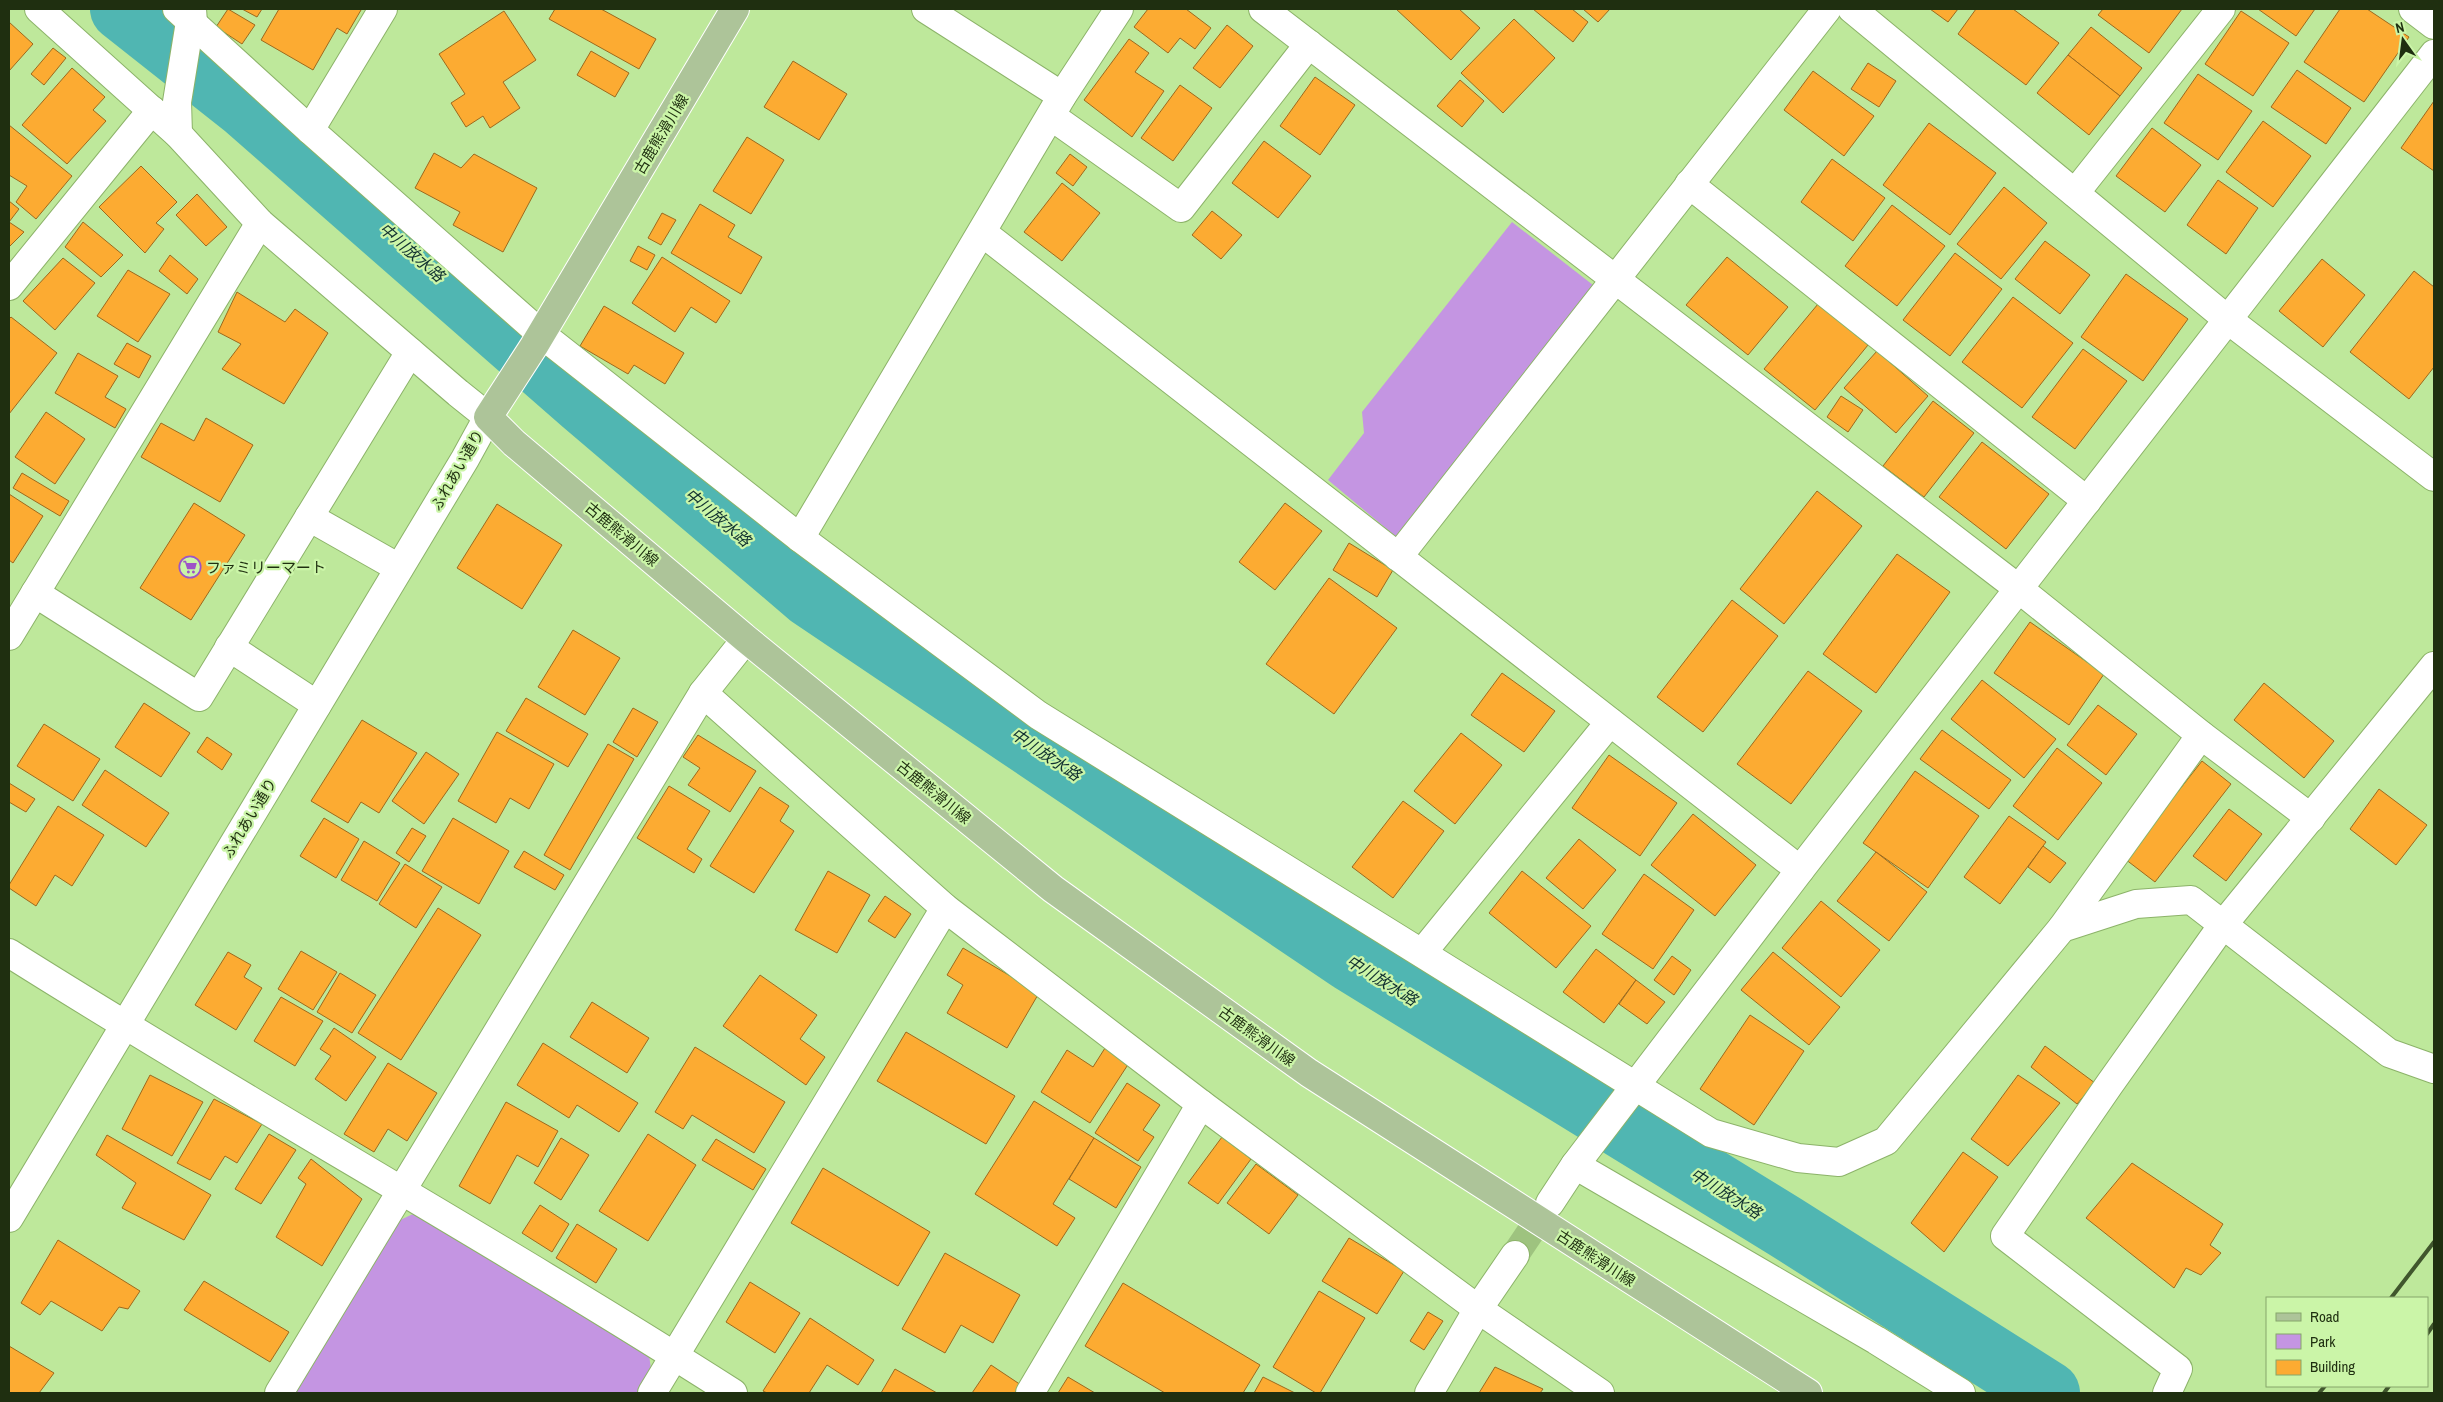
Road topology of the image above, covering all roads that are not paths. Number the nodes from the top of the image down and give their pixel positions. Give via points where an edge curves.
1 (39, 9) edge
2 (383, 9) edge
3 (735, 9) edge
4 (926, 9) edge
5 (1118, 9) edge
6 (1263, 9) edge
7 (1827, 9) edge
8 (1852, 9) edge
9 (2221, 9) edge
10 (2413, 9) edge
11 (188, 17) edge
12 (2434, 26) edge
13 (1309, 44) junction
14 (2434, 54) edge
15 (165, 106) junction
16 (1056, 106) junction
17 (310, 130) junction
18 (1689, 184) junction
19 (2075, 193) junction
20 (260, 223) junction
21 (982, 233) junction
22 (1614, 279) junction
23 (9, 286) edge
24 (2227, 319) junction
25 (538, 340) junction
26 (410, 352) junction
27 (488, 417) junction
28 (2434, 477) edge
29 (2087, 501) junction
30 (309, 517) junction
31 (800, 538) junction
32 (1398, 557) junction
33 (399, 568) junction
34 (2019, 589) junction
35 (35, 593) junction
36 (9, 636) edge
37 (746, 639) junction
38 (229, 647) junction
39 (2434, 666) edge
40 (703, 693) junction
41 (317, 705) junction
42 (1610, 722) junction
43 (2201, 735) junction
44 (2311, 818) junction
45 (1800, 870) junction
46 (945, 908) junction
47 (2222, 926) junction
48 (2062, 928) junction
49 (9, 953) edge
50 (1422, 953) junction
51 (124, 1026) junction
52 (2434, 1069) edge
53 (1634, 1090) junction
54 (1201, 1104) junction
55 (1581, 1156) junction
56 (400, 1189) junction
57 (1550, 1203) tunnel mouth
58 (9, 1218) edge
59 (1515, 1255) tunnel mouth
60 (1478, 1309) junction
61 (675, 1356) junction
62 (278, 1393) edge
63 (652, 1393) edge
64 (733, 1393) edge
65 (1030, 1393) edge
66 (1429, 1393) edge
67 (1600, 1393) edge
68 (1808, 1393) edge
69 (1961, 1393) edge
70 (2167, 1393) edge

1 - 15 street
2 - 17 street
3 - 25 main road, 古鹿熊滑川線
4 - 16 street
5 - 16 street
6 - 13 street
7 - 18 street
8 - 19 street
9 - 19 street
10 - 12 street
11 - 15 street
11 - 17 street
13 - 16 street via 1181,208
13 - 22 street
14 - 24 street
15 - 20 street via 178,134
15 - 23 street
16 - 21 street
17 - 25 street
18 - 22 street
18 - 29 street
19 - 24 street
20 - 26 street
20 - 35 street
21 - 31 street
21 - 32 street
22 - 32 street
22 - 34 street
24 - 28 street
24 - 29 street
25 - 27 main road, 古鹿熊滑川線
25 - 31 street
26 - 27 street
26 - 30 street
27 - 33 street, ふれあい通り
27 - 37 main road, 古鹿熊滑川線 via 514,443
29 - 34 street
30 - 33 street
30 - 38 street
31 - 50 street via 1038,715
32 - 42 street
33 - 41 street, ふれあい通り
34 - 43 street
34 - 45 street
35 - 36 street
35 - 38 street via 199,697
37 - 40 street
37 - 68 main road, 古鹿熊滑川線 via 1053,889 1309,1073
38 - 41 street
39 - 44 street
40 - 46 street
40 - 56 street
41 - 51 street, ふれあい通り
42 - 45 street
42 - 50 street
43 - 44 street
43 - 48 street
44 - 47 street
45 - 53 street
46 - 54 street
46 - 61 street
47 - 48 street via 2191,900 2136,904
47 - 52 street via 2389,1053
47 - 70 street via 2005,1236 2178,1369
48 - 53 street via 1886,1141 1839,1162 1798,1158 1711,1133
49 - 51 street
50 - 53 street
51 - 56 street
51 - 58 street, ふれあい通り
53 - 55 street
54 - 60 street
54 - 65 street
55 - 57 street
55 - 69 street
56 - 61 street
56 - 62 street
59 - 60 street
60 - 66 street
60 - 67 street
61 - 63 street
61 - 64 street

